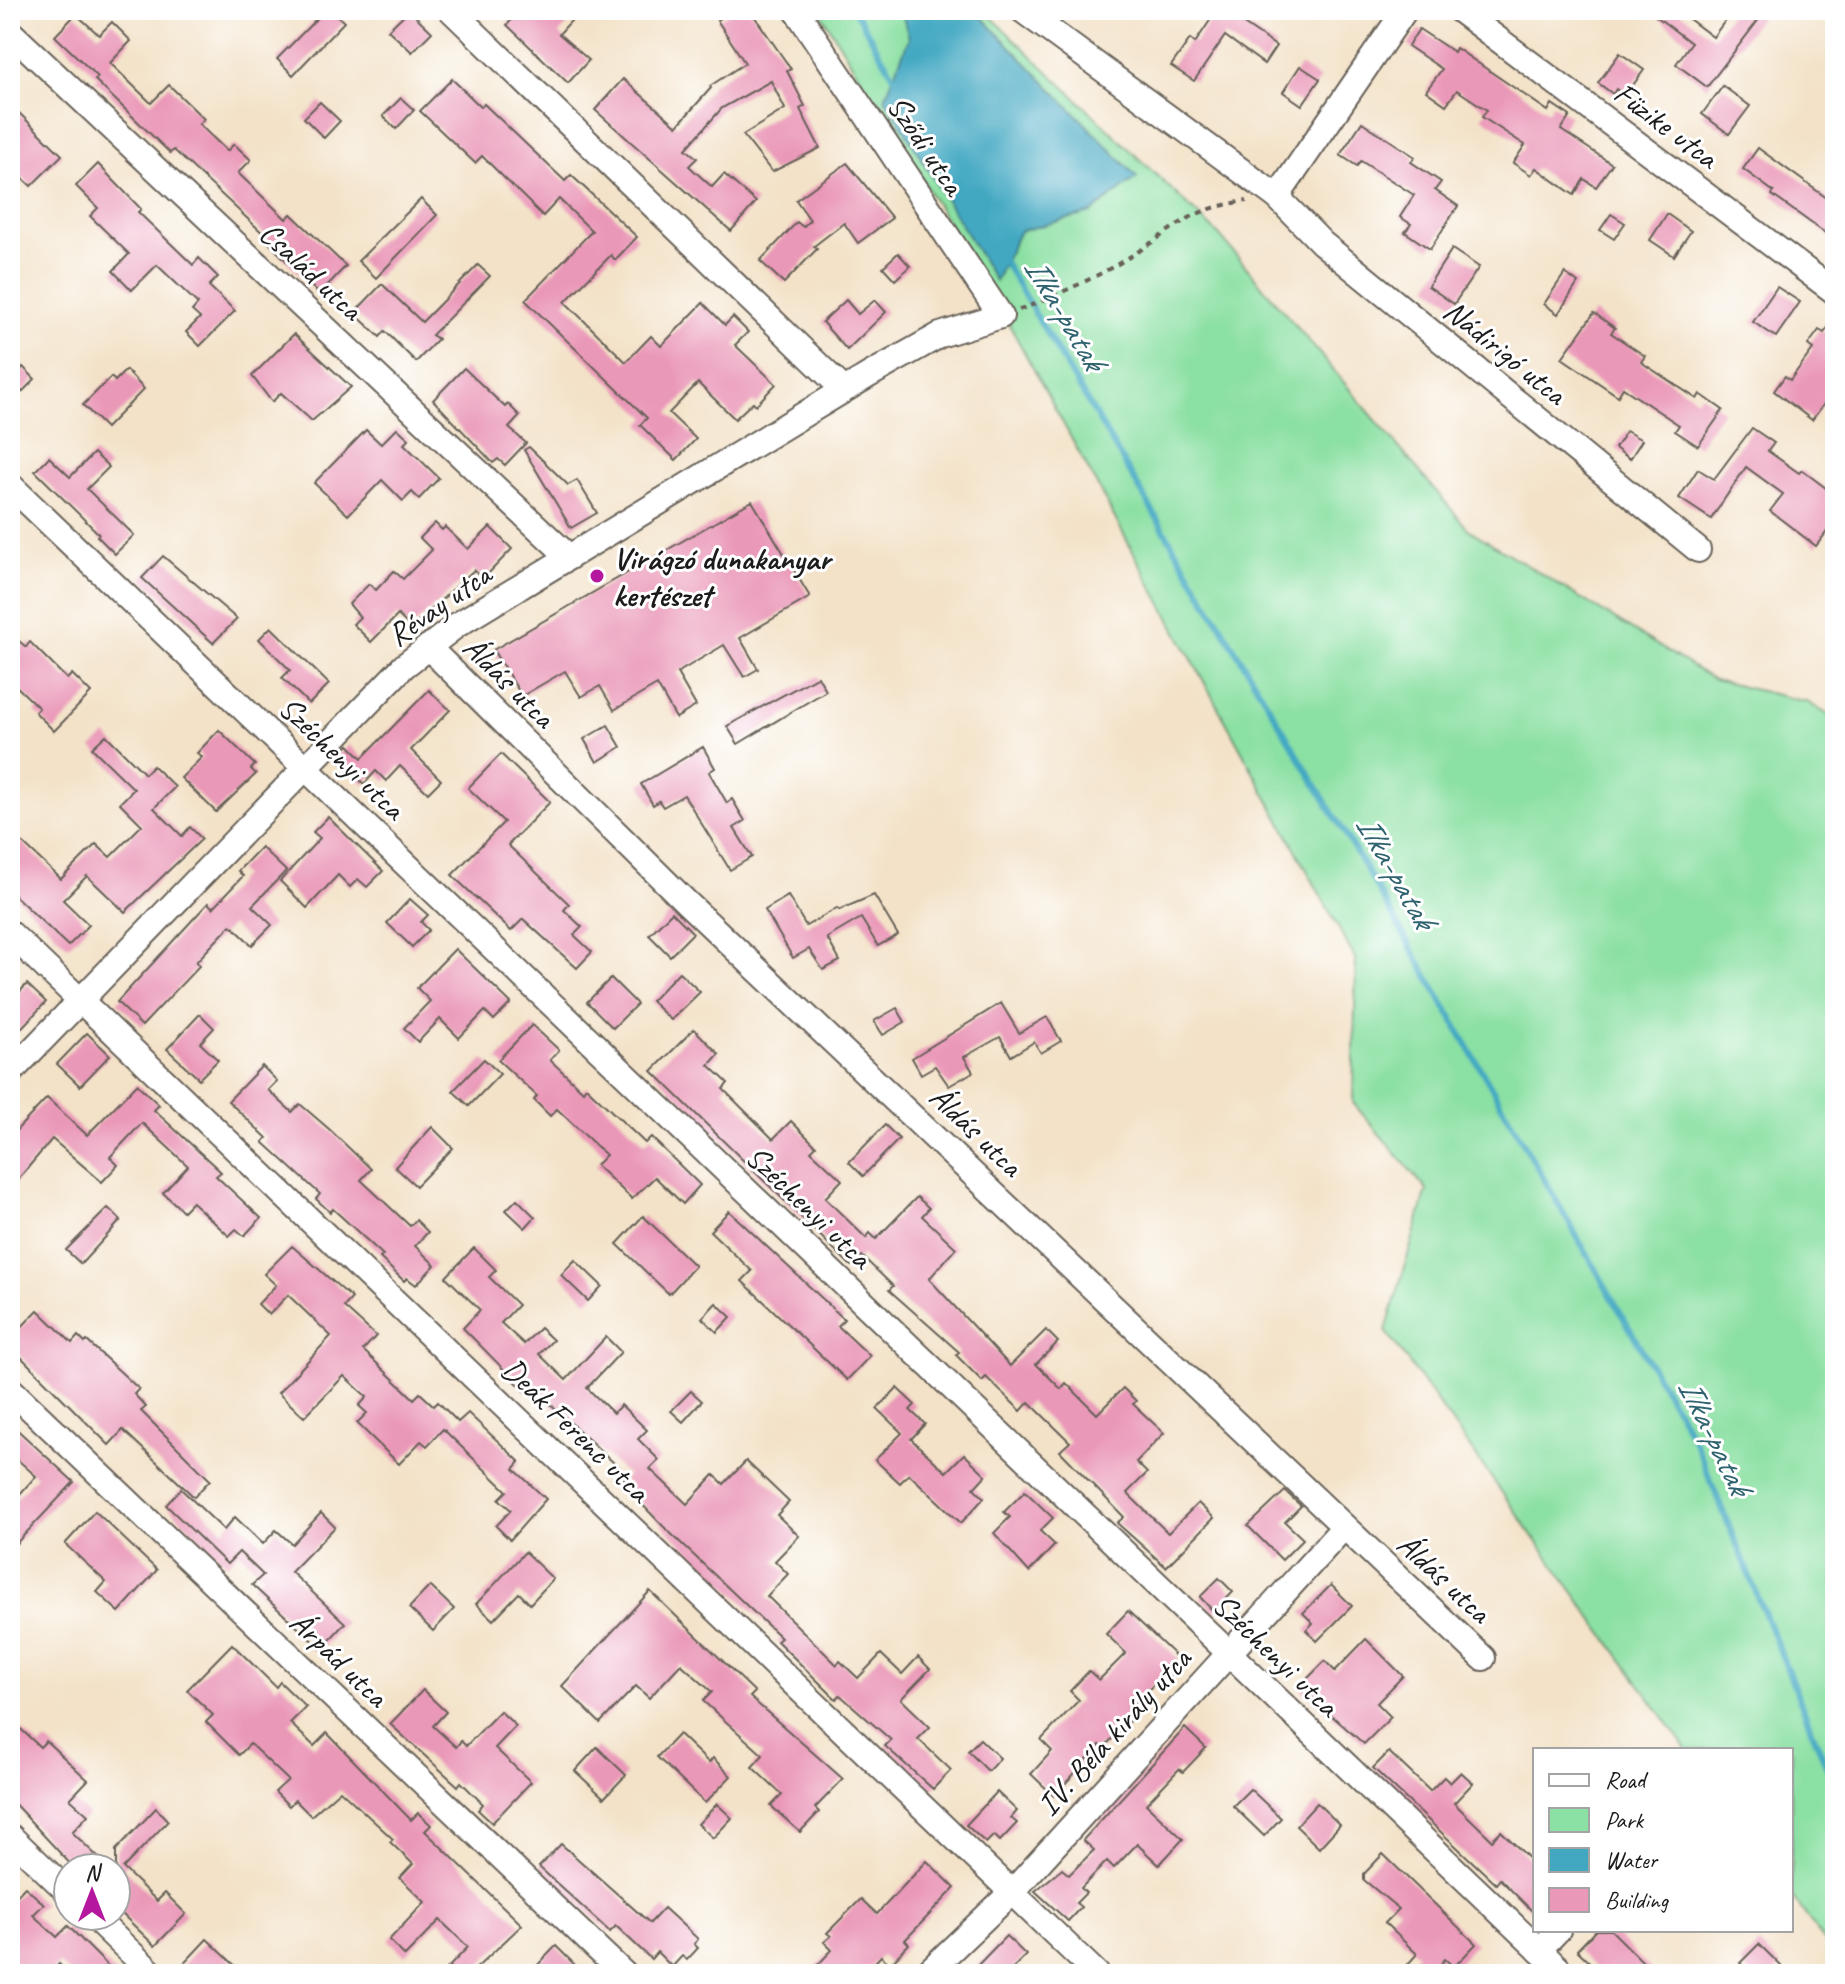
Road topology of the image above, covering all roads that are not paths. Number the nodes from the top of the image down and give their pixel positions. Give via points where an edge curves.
1 (451, 10) edge
2 (796, 10) edge
3 (1022, 10) edge
4 (1405, 10) edge
5 (1459, 10) edge
6 (10, 32) edge
7 (1277, 197) junction
8 (1835, 292) edge
9 (1001, 316) joint
10 (844, 390) junction
11 (10, 485) edge
12 (1698, 550) dead end
13 (569, 557) junction
14 (428, 647) junction
15 (307, 769) junction
16 (10, 933) edge
17 (80, 1001) junction
18 (10, 1073) edge
19 (10, 1389) edge
20 (1343, 1528) junction
21 (1228, 1654) junction
22 (1483, 1658) dead end
23 (10, 1836) edge
24 (52, 1877) edge
25 (1013, 1891) junction
26 (110, 1932) edge
27 (1556, 1932) edge
28 (1539, 1950) junction
29 (153, 1974) edge
30 (624, 1974) edge
31 (926, 1974) edge
32 (1097, 1974) edge
33 (1564, 1974) edge

1 - 10 street
2 - 9 street, Sződi utca
3 - 7 street, Nádirigó utca
4 - 7 street
5 - 8 street, Füzike utca
6 - 13 street, Család utca
7 - 12 street, Nádirigó utca via 1322,243
9 - 10 street, Révay utca via 940,335
10 - 13 street, Révay utca
11 - 15 street, Széchenyi utca
13 - 14 street, Révay utca
14 - 15 street, Révay utca
14 - 20 street, Áldás utca via 686,902
15 - 17 street, Révay utca
15 - 21 street, Széchenyi utca
16 - 17 street, Deák Ferenc utca
17 - 18 street, Révay utca
17 - 25 street, Deák Ferenc utca
19 - 30 street, Árpád utca
20 - 21 street, IV. Béla király utca
20 - 22 street, Áldás utca
21 - 25 street, IV. Béla király utca
21 - 28 street, Széchenyi utca
23 - 24 street
25 - 31 street, IV. Béla király utca
25 - 32 street, Deák Ferenc utca
26 - 29 street
27 - 28 street
28 - 33 street, Széchenyi utca

